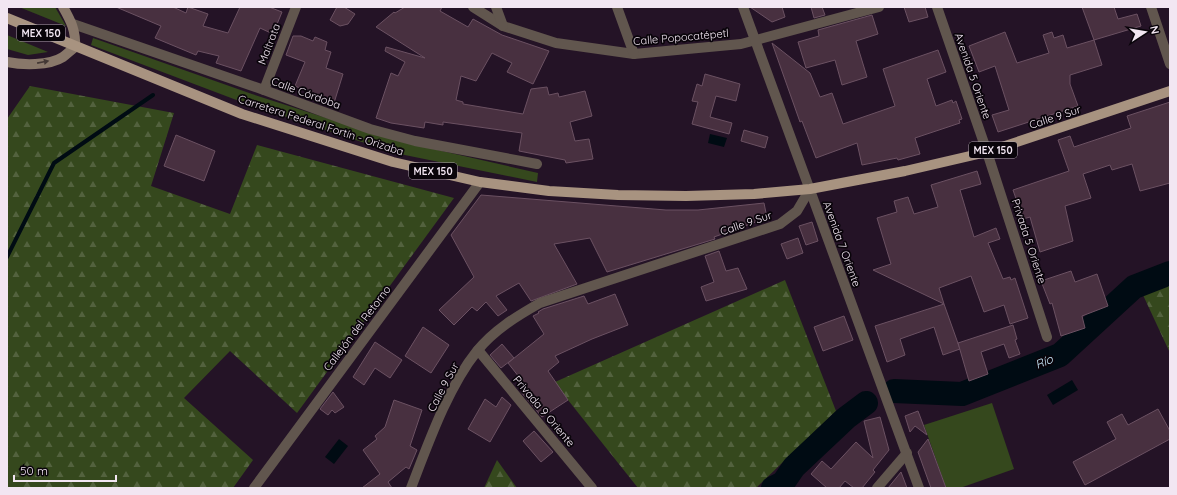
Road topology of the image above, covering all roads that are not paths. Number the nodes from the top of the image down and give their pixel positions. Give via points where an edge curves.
1 (63, 7) edge
2 (296, 7) edge
3 (473, 7) edge
4 (496, 7) edge
5 (617, 7) edge
6 (743, 7) edge
7 (879, 7) edge
8 (937, 7) edge
9 (1151, 7) edge
10 (7, 18) edge
11 (73, 24) junction
12 (503, 26) junction
13 (756, 40) junction
14 (75, 47) junction
15 (634, 54) junction
16 (7, 62) edge
17 (1170, 64) edge
18 (264, 90) junction
19 (1170, 91) edge
20 (987, 152) junction
21 (537, 164) dead end
22 (480, 182) junction
23 (810, 189) junction
24 (1047, 337) dead end
25 (478, 350) junction
26 (907, 453) junction
27 (254, 488) edge
28 (411, 488) edge
29 (592, 488) edge
30 (877, 488) edge
31 (920, 488) edge

1 - 11 main road
2 - 18 street, Maltrata
3 - 12 street, Calle Popocatépetl
4 - 12 street
5 - 15 street
6 - 13 street, Avenida 7 Oriente
7 - 13 street, Calle Popocatépetl
8 - 20 street, Avenida 5 Oriente
9 - 17 street
10 - 14 main road, Carretera Federal Fortín - Orizaba / MEX 150
11 - 14 main road
11 - 18 street, Calle Córdoba
12 - 15 street, Calle Popocatépetl via 556,43
13 - 15 street, Calle Popocatépetl via 741,44
13 - 23 street, Avenida 7 Oriente
16 -> 14 main road via 41,63 62,58
14 - 22 main road, Carretera Federal Fortín - Orizaba / MEX 150 via 242,114 393,162
18 - 21 street, Calle Córdoba via 370,128 415,141
19 - 20 main road, Calle 9 Sur / MEX 150
20 - 23 main road, Calle 9 Sur / MEX 150
20 - 24 street, Privada 5 Oriente
22 - 23 main road, Carretera Federal Fortín - Orizaba / MEX 150 via 549,191 618,195 754,194
22 - 27 street, Callejón del Retorno
23 - 25 street, Calle 9 Sur via 797,211 780,224 540,303 511,319
23 - 26 street, Avenida 7 Oriente
25 - 28 street, Calle 9 Sur via 457,381
25 - 29 street, Privada 9 Oriente
26 - 30 street
26 - 31 street, Avenida 7 Oriente

